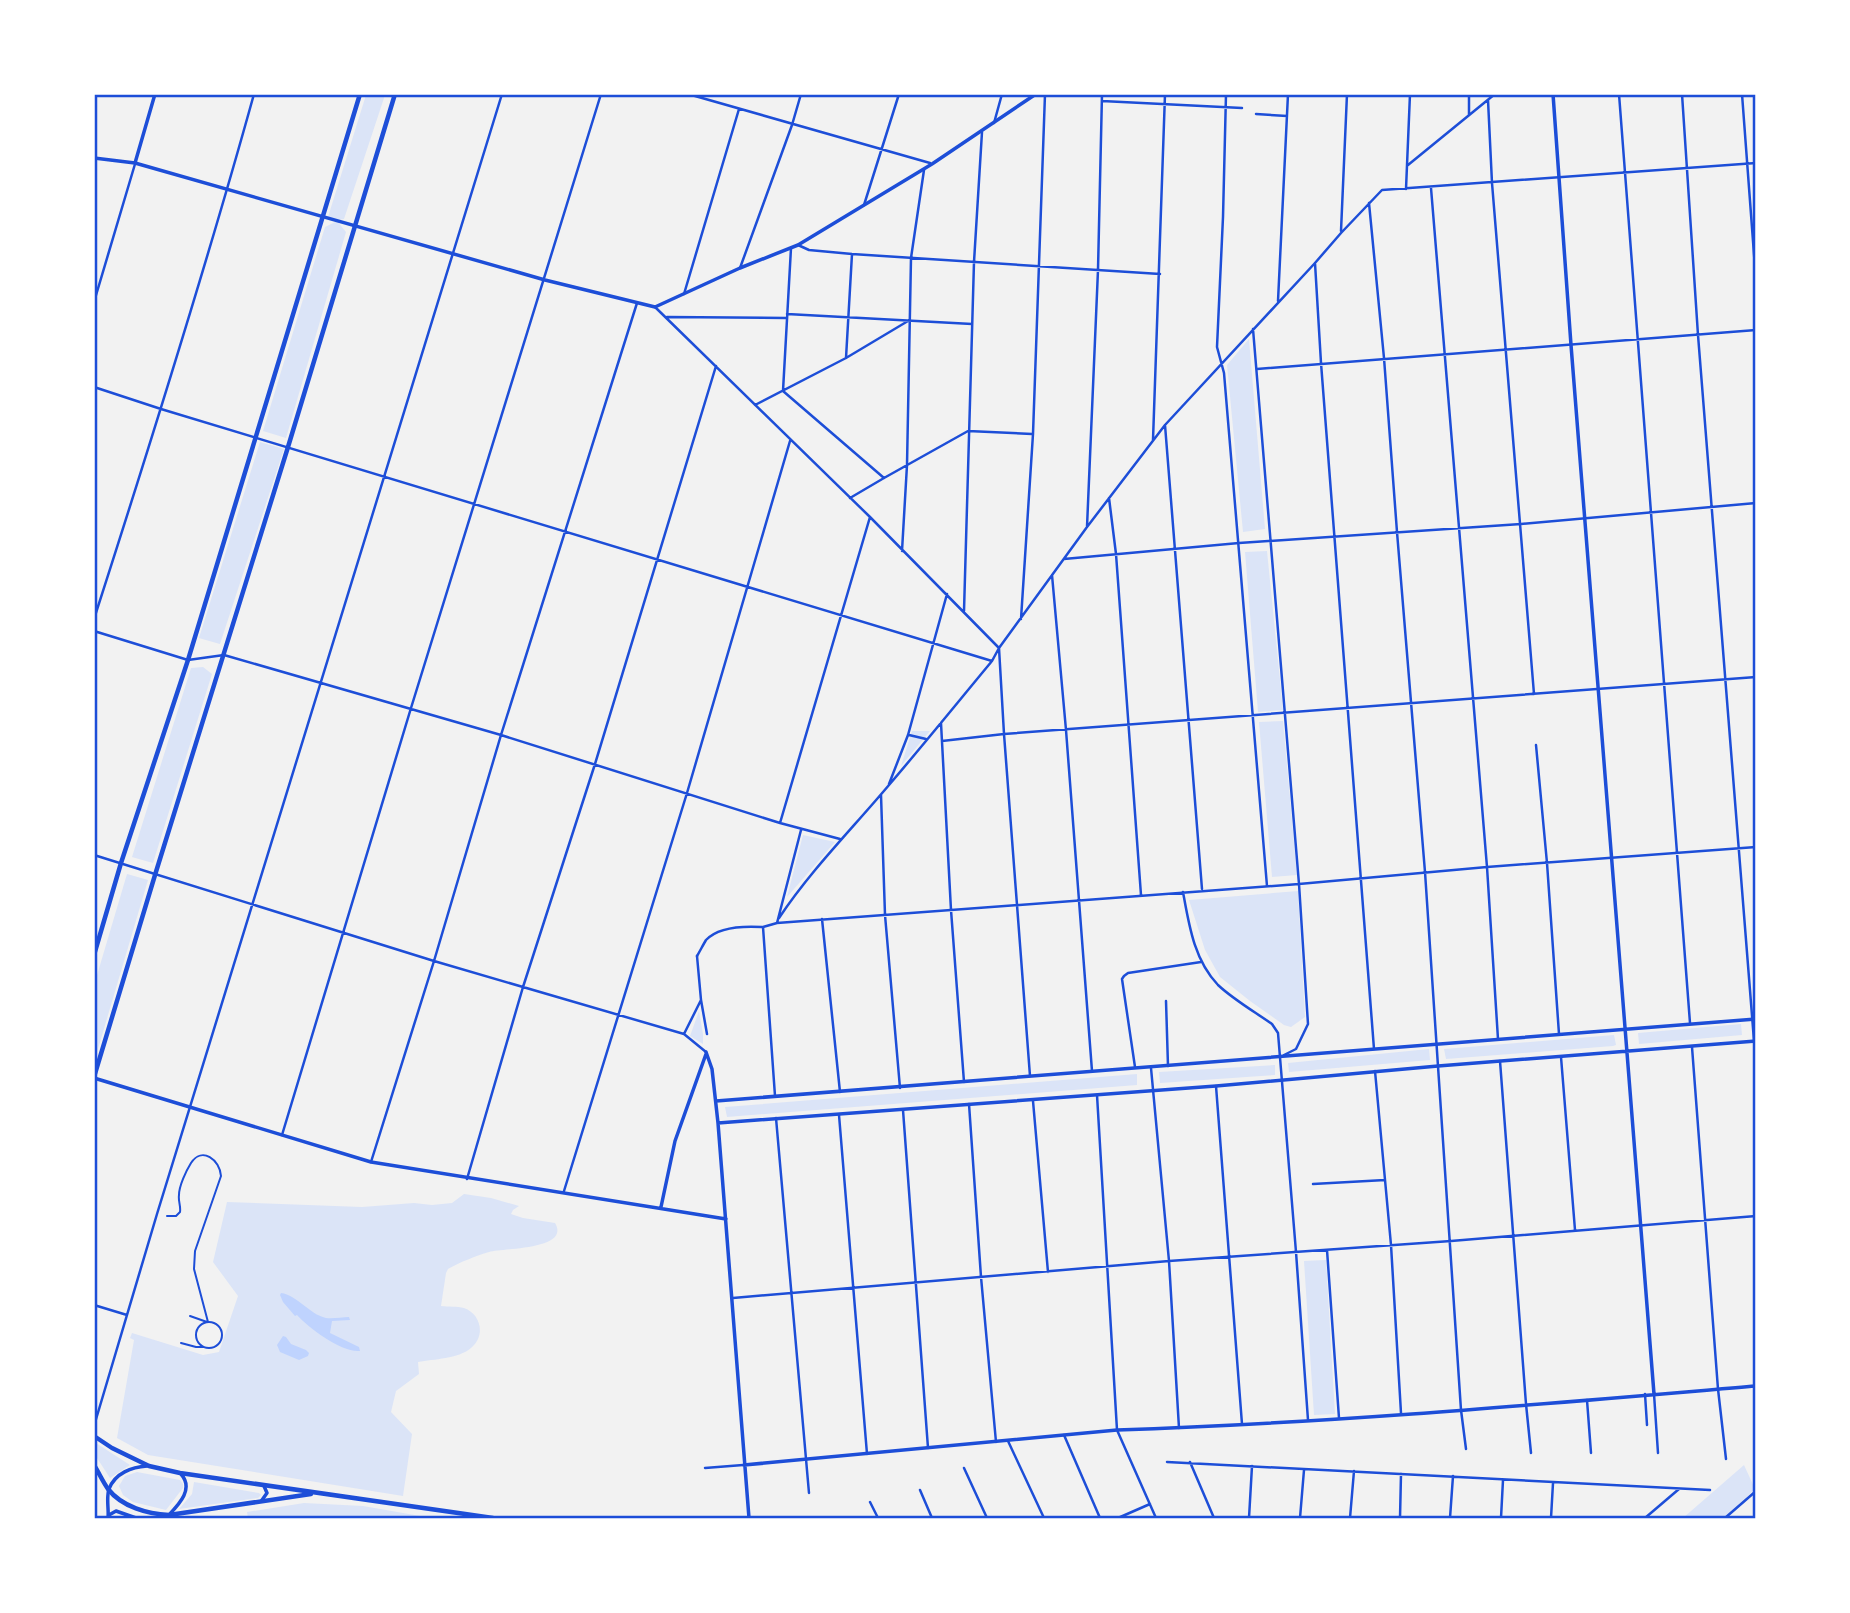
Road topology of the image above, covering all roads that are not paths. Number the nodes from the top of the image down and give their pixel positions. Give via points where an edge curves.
1 (155, 94) edge
2 (254, 94) edge
3 (359, 94) edge
4 (395, 94) edge
5 (502, 94) edge
6 (601, 94) edge
7 (688, 94) edge
8 (801, 94) edge
9 (899, 94) edge
10 (1002, 94) edge
11 (1037, 94) edge
12 (1045, 94) edge
13 (1102, 94) edge
14 (1164, 94) edge
15 (1226, 94) edge
16 (1288, 94) edge
17 (1347, 94) edge
18 (1410, 94) edge
19 (1469, 94) edge
20 (1495, 94) edge
21 (1553, 94) edge
22 (1619, 94) edge
23 (1682, 94) edge
24 (1742, 94) edge
25 (699, 96) edge
26 (1488, 100) junction
27 (1102, 101) junction
28 (1164, 104) junction
29 (1226, 107) junction
30 (1242, 107) dead end
31 (739, 109) junction
32 (1256, 114) dead end
33 (1469, 115) junction
34 (1287, 116) junction
35 (994, 123) junction
36 (792, 125) junction
37 (982, 130) junction
38 (882, 149) junction
39 (94, 158) edge
40 (135, 163) junction
41 (1755, 163) edge
42 (932, 164) junction
43 (1408, 164) junction
44 (1747, 164) junction
45 (924, 169) junction
46 (1686, 169) junction
47 (1624, 173) junction
48 (1560, 178) junction
49 (1492, 183) junction
50 (1431, 188) junction
51 (1406, 189) junction
52 (228, 190) junction
53 (1369, 203) junction
54 (863, 206) junction
55 (323, 216) junction
56 (355, 225) junction
57 (1341, 233) junction
58 (798, 245) junction
59 (791, 248) junction
60 (453, 254) junction
61 (852, 254) junction
62 (911, 258) junction
63 (974, 262) junction
64 (1315, 263) junction
65 (1038, 266) junction
66 (740, 268) junction
67 (1098, 270) junction
68 (1160, 274) junction
69 (544, 280) junction
70 (1755, 281) edge
71 (683, 295) junction
72 (1278, 301) junction
73 (94, 302) edge
74 (637, 303) junction
75 (655, 307) junction
76 (787, 316) junction
77 (667, 317) junction
78 (849, 318) junction
79 (908, 321) junction
80 (972, 324) junction
81 (1253, 329) junction
82 (1755, 330) edge
83 (1698, 335) junction
84 (1637, 339) junction
85 (1572, 345) junction
86 (1507, 349) junction
87 (1445, 353) junction
88 (846, 358) junction
89 (1384, 358) junction
90 (1222, 362) junction
91 (1321, 363) junction
92 (716, 366) junction
93 (1257, 369) junction
94 (94, 387) edge
95 (783, 391) junction
96 (755, 405) junction
97 (161, 409) junction
98 (1165, 425) junction
99 (968, 432) junction
100 (1033, 434) junction
101 (256, 437) junction
102 (1153, 440) junction
103 (790, 441) junction
104 (288, 447) junction
105 (906, 465) junction
106 (385, 477) junction
107 (884, 478) junction
108 (850, 498) junction
109 (1109, 498) junction
110 (1755, 503) edge
111 (474, 504) junction
112 (1713, 507) junction
113 (1651, 512) junction
114 (870, 517) junction
115 (1586, 518) junction
116 (1521, 524) junction
117 (1087, 527) junction
118 (1459, 528) junction
119 (565, 532) junction
120 (1397, 532) junction
121 (1335, 536) junction
122 (1271, 541) junction
123 (1239, 543) junction
124 (1176, 549) junction
125 (902, 551) junction
126 (1115, 554) junction
127 (656, 559) junction
128 (1064, 559) junction
129 (1052, 575) junction
130 (749, 587) junction
131 (947, 594) junction
132 (964, 611) junction
133 (842, 615) junction
134 (94, 619) edge
135 (1021, 619) junction
136 (94, 631) edge
137 (934, 643) junction
138 (999, 648) junction
139 (224, 655) junction
140 (188, 660) junction
141 (992, 661) junction
142 (1755, 677) edge
143 (1726, 679) junction
144 (321, 683) junction
145 (1664, 684) junction
146 (1599, 689) junction
147 (1534, 694) junction
148 (1473, 699) junction
149 (1410, 703) junction
150 (411, 708) junction
151 (1349, 708) junction
152 (1286, 713) junction
153 (1254, 715) junction
154 (1189, 720) junction
155 (941, 722) junction
156 (1128, 725) junction
157 (1066, 730) junction
158 (1004, 734) junction
159 (501, 735) junction
160 (908, 735) junction
161 (926, 739) junction
162 (942, 741) junction
163 (1535, 745) dead end
164 (595, 764) junction
165 (888, 787) junction
166 (687, 793) junction
167 (881, 794) junction
168 (780, 823) junction
169 (801, 830) junction
170 (841, 839) junction
171 (1755, 847) edge
172 (1739, 848) junction
173 (1678, 854) junction
174 (94, 855) edge
175 (1611, 859) junction
176 (121, 863) junction
177 (1546, 863) junction
178 (1487, 867) junction
179 (1425, 872) junction
180 (155, 875) junction
181 (1361, 878) junction
182 (1299, 884) junction
183 (1267, 886) junction
184 (1202, 891) junction
185 (1183, 892) junction
186 (1141, 895) junction
187 (1079, 900) junction
188 (253, 904) junction
189 (1018, 905) junction
190 (951, 910) junction
191 (885, 915) junction
192 (779, 918) junction
193 (822, 919) junction
194 (777, 923) junction
195 (763, 927) junction
196 (342, 932) junction
197 (94, 955) edge
198 (434, 961) junction
199 (1202, 962) junction
200 (523, 987) junction
201 (701, 1000) junction
202 (1166, 1001) dead end
203 (618, 1016) junction
204 (1754, 1019) edge
205 (1690, 1024) junction
206 (1625, 1030) junction
207 (684, 1034) junction
208 (707, 1034) dead end
209 (1559, 1034) junction
210 (1498, 1040) junction
211 (1755, 1042) edge
212 (1435, 1045) junction
213 (1692, 1046) junction
214 (1374, 1050) junction
215 (1627, 1051) junction
216 (706, 1052) junction
217 (1280, 1057) junction
218 (1561, 1057) junction
219 (1500, 1061) junction
220 (1168, 1066) junction
221 (1438, 1066) junction
222 (1755, 1066) edge
223 (1151, 1068) junction
224 (1136, 1069) junction
225 (1375, 1071) junction
226 (1092, 1072) junction
227 (1030, 1077) junction
228 (94, 1078) edge
229 (1282, 1079) junction
230 (964, 1083) junction
231 (1216, 1086) junction
232 (900, 1088) junction
233 (1154, 1090) junction
234 (840, 1092) junction
235 (1097, 1095) junction
236 (775, 1097) junction
237 (1033, 1099) junction
238 (716, 1101) junction
239 (969, 1104) junction
240 (190, 1108) junction
241 (903, 1109) junction
242 (839, 1114) junction
243 (776, 1118) junction
244 (718, 1123) junction
245 (282, 1135) junction
246 (371, 1162) junction
247 (467, 1179) junction
248 (1385, 1180) junction
249 (1313, 1184) dead end
250 (564, 1193) junction
251 (661, 1208) junction
252 (167, 1216) dead end
253 (1755, 1216) edge
254 (726, 1219) junction
255 (1704, 1220) junction
256 (1640, 1225) junction
257 (1575, 1230) junction
258 (1513, 1235) junction
259 (1451, 1241) junction
260 (1391, 1245) junction
261 (1327, 1249) junction
262 (1296, 1252) junction
263 (1229, 1257) junction
264 (1169, 1261) junction
265 (1108, 1267) junction
266 (1048, 1272) junction
267 (981, 1278) junction
268 (916, 1283) junction
269 (854, 1289) junction
270 (792, 1293) junction
271 (732, 1298) junction
272 (94, 1305) edge
273 (127, 1315) junction
274 (190, 1317) dead end
275 (208, 1322) junction
276 (181, 1343) dead end
277 (206, 1347) junction
278 (1755, 1385) edge
279 (1718, 1389) junction
280 (1645, 1394) junction
281 (1654, 1394) junction
282 (1587, 1399) junction
283 (1525, 1404) junction
284 (1461, 1409) junction
285 (1401, 1413) junction
286 (1339, 1418) junction
287 (1308, 1420) junction
288 (1242, 1424) junction
289 (1647, 1425) dead end
290 (94, 1426) edge
291 (1179, 1428) junction
292 (1117, 1430) junction
293 (1064, 1435) junction
294 (94, 1436) edge
295 (1008, 1441) junction
296 (996, 1442) junction
297 (928, 1448) junction
298 (1466, 1449) dead end
299 (1531, 1453) dead end
300 (1591, 1453) dead end
301 (1658, 1453) dead end
302 (867, 1454) junction
303 (806, 1458) junction
304 (1726, 1459) dead end
305 (1167, 1462) dead end
306 (1189, 1462) junction
307 (94, 1465) edge
308 (744, 1465) junction
309 (149, 1466) junction
310 (1252, 1466) junction
311 (705, 1468) dead end
312 (964, 1468) dead end
313 (1304, 1468) junction
314 (1354, 1471) junction
315 (180, 1473) junction
316 (1401, 1474) junction
317 (1453, 1476) junction
318 (1503, 1479) junction
319 (1553, 1482) junction
320 (263, 1485) junction
321 (1679, 1489) junction
322 (109, 1490) junction
323 (920, 1490) dead end
324 (1710, 1490) dead end
325 (1755, 1491) edge
326 (319, 1493) junction
327 (809, 1493) dead end
328 (870, 1502) dead end
329 (257, 1503) junction
330 (1150, 1504) junction
331 (108, 1517) edge
332 (167, 1517) edge
333 (136, 1518) edge
334 (493, 1518) edge
335 (749, 1518) edge
336 (878, 1518) edge
337 (932, 1518) edge
338 (987, 1518) edge
339 (1044, 1518) edge
340 (1100, 1518) edge
341 (1118, 1518) edge
342 (1156, 1518) edge
343 (1214, 1518) edge
344 (1250, 1518) edge
345 (1300, 1518) edge
346 (1350, 1518) edge
347 (1400, 1518) edge
348 (1450, 1518) edge
349 (1501, 1518) edge
350 (1551, 1518) edge
351 (1645, 1518) edge
352 (1725, 1518) edge

1 - 40 street
2 - 52 street
3 - 55 main road
4 - 56 main road
5 - 60 street
6 - 69 street
7 - 25 street
8 - 36 street
9 - 38 street
10 - 35 street
11 - 35 street
12 - 65 street
13 - 27 street
14 - 28 street
15 - 29 street
16 - 34 street
17 - 57 street
18 - 43 street
19 - 33 street
20 - 26 street
21 - 48 street
22 - 47 street
23 - 46 street
24 - 44 street
25 - 31 street
26 - 33 street
26 - 49 street
27 - 28 street
27 - 67 street
28 - 29 street
28 - 68 street
29 - 30 street
29 - 90 street via 1217,347
31 - 36 street
31 - 71 street
32 - 34 street
33 - 43 street
34 - 72 street
35 - 37 street
36 - 38 street
36 - 66 street
37 - 42 street
37 - 63 street
38 - 42 street
38 - 54 street
39 - 40 street
40 - 52 street
40 - 73 street
41 - 44 street
42 - 45 street
43 - 51 street
44 - 46 street
44 - 70 street
45 - 54 street
45 - 62 street
46 - 47 street
46 - 83 street
47 - 48 street
47 - 84 street
48 - 49 street
48 - 85 street
49 - 50 street
49 - 86 street
50 - 51 street
50 - 87 street
51 - 53 street via 1382,190
52 - 55 street
52 - 97 street
53 - 57 street
53 - 89 street
54 - 58 street
55 - 56 street
55 - 101 main road
56 - 60 street
56 - 104 main road
57 - 64 street
58 - 59 street
58 - 61 street
59 - 66 street
59 - 76 street
60 - 69 street
60 - 106 street
61 - 62 street
61 - 78 street
62 - 63 street
62 - 79 street
63 - 65 street
63 - 80 street
64 - 72 street
64 - 91 street
65 - 67 street
65 - 100 street
66 - 71 street
67 - 68 street
67 - 117 street
68 - 102 street
69 - 74 street
69 - 111 street
71 - 75 street
72 - 81 street
74 - 75 street
74 - 119 street
75 - 77 street
76 - 77 street
76 - 78 street
76 - 95 street
77 - 92 street
78 - 79 street
78 - 88 street
79 - 80 street
79 - 88 street
79 - 105 street
80 - 99 street
81 - 90 street
81 - 93 street
82 - 83 street
83 - 84 street
83 - 112 street
84 - 85 street
84 - 113 street
85 - 86 street
85 - 115 street
86 - 87 street
86 - 116 street
87 - 89 street
87 - 118 street
88 - 95 street
89 - 91 street
89 - 120 street
90 - 98 street
90 - 123 street
91 - 93 street
91 - 121 street
92 - 96 street
92 - 127 street
93 - 122 street
94 - 97 street
95 - 96 street
95 - 107 street
96 - 103 street
97 - 101 street
97 - 134 street
98 - 102 street
98 - 124 street
99 - 100 street
99 - 105 street
99 - 132 street
100 - 135 street
101 - 104 street
101 - 140 main road
102 - 109 street
103 - 108 street
103 - 130 street
104 - 106 street
104 - 139 main road
105 - 107 street
105 - 125 street
106 - 111 street
106 - 144 street
107 - 108 street
108 - 114 street
109 - 117 street
109 - 126 street
110 - 112 street
111 - 119 street
111 - 150 street
112 - 113 street
112 - 143 street
113 - 115 street
113 - 145 street
114 - 125 street
114 - 133 street
115 - 116 street
115 - 146 street
116 - 118 street
116 - 147 street
117 - 128 street
118 - 120 street
118 - 148 street
119 - 127 street
119 - 159 street
120 - 121 street
120 - 149 street
121 - 122 street
121 - 151 street
122 - 123 street
122 - 152 street
123 - 124 street
123 - 153 street
124 - 126 street
124 - 154 street
125 - 131 street
126 - 128 street
126 - 156 street
127 - 130 street
127 - 164 street
128 - 129 street
129 - 135 street
129 - 157 street
130 - 133 street
130 - 166 street
131 - 132 street
131 - 137 street
132 - 138 street
133 - 137 street
133 - 168 street
135 - 138 street
136 - 140 street
137 - 141 street
137 - 160 street
138 - 141 street
138 - 158 street
139 - 140 street
139 - 144 street
139 - 180 main road
140 - 176 main road
141 - 155 street
142 - 143 street
143 - 145 street
143 - 172 street
144 - 150 street
144 - 188 street
145 - 146 street
145 - 173 street
146 - 147 street
146 - 175 street
147 - 148 street
148 - 149 street
148 - 178 street
149 - 151 street
149 - 179 street
150 - 159 street
150 - 196 street
151 - 152 street
151 - 181 street
152 - 153 street
152 - 182 street
153 - 154 street
153 - 183 street
154 - 156 street
154 - 184 street
155 - 161 street
155 - 162 street
156 - 157 street
156 - 186 street
157 - 158 street
157 - 187 street
158 - 162 street
158 - 189 street
159 - 164 street
159 - 198 street
160 - 161 street
160 - 165 street
161 - 165 street
162 - 190 street
163 - 177 street
164 - 166 street
164 - 200 street
165 - 167 street
166 - 168 street
166 - 203 street
167 - 170 street
167 - 191 street
168 - 169 street
169 - 170 street
169 - 192 street
170 - 192 street
171 - 172 street
172 - 173 street
172 - 204 street
173 - 175 street
173 - 205 street
174 - 176 street
175 - 177 street
175 - 206 street
176 - 180 street
176 - 197 main road
177 - 178 street
177 - 209 street
178 - 179 street
178 - 210 street
179 - 181 street
179 - 212 street
180 - 188 street
180 - 228 main road
181 - 182 street
181 - 214 street
182 - 183 street
182 - 217 street via 1308,1024 1296,1049
183 - 184 street
184 - 185 street
185 - 186 street
185 - 199 street
186 - 187 street
187 - 189 street
187 - 226 street
188 - 196 street
188 - 240 street
189 - 190 street
189 - 227 street
190 - 191 street
190 - 230 street
191 - 193 street
191 - 232 street
192 - 194 street
193 - 194 street
193 - 234 street
194 - 195 street
195 - 201 street via 738,926 706,940 697,956
195 - 236 street
196 - 198 street
196 - 245 street
198 - 200 street
198 - 246 street
199 - 217 street via 1221,987 1276,1028
199 - 224 street via 1128,973 1122,979
200 - 203 street
200 - 247 street
201 - 207 street
201 - 208 street
202 - 220 street
203 - 207 street
203 - 250 street
204 - 205 street
204 - 211 street
205 - 206 street
206 - 209 street
206 - 215 street
207 - 216 street
209 - 210 street
210 - 212 street
211 - 213 street
211 - 222 street
212 - 214 street
212 - 221 street
213 - 215 street
213 - 255 street
214 - 217 street
215 - 218 street
215 - 256 street
216 - 238 street
216 - 251 street via 675,1142
217 - 220 street
217 - 229 street
218 - 219 street
218 - 257 street
219 - 221 street
219 - 258 street
220 - 223 street
221 - 225 street
221 - 259 street
223 - 224 street
223 - 233 street
224 - 226 street
225 - 229 street
225 - 248 street
226 - 227 street
227 - 230 street
228 - 240 street
229 - 231 street
229 - 262 street
230 - 232 street
231 - 233 street
231 - 263 street
232 - 234 street
233 - 235 street
233 - 264 street
234 - 236 street
235 - 237 street
235 - 265 street
236 - 238 street
237 - 239 street
237 - 266 street
238 - 244 street
239 - 241 street
239 - 267 street
240 - 245 street
240 - 273 street
241 - 242 street
241 - 268 street
242 - 243 street
242 - 269 street
243 - 244 street
243 - 270 street
244 - 254 street
245 - 246 street
246 - 247 street
247 - 250 street
248 - 249 street
248 - 260 street
250 - 251 street
251 - 254 street
252 - 275 lane via 180,1212 178,1194 194,1159 214,1159 221,1176 193,1263
253 - 255 street
254 - 271 street
255 - 256 street
255 - 279 street
256 - 257 street
256 - 281 street
257 - 258 street
258 - 259 street
258 - 283 street
259 - 260 street
259 - 284 street
260 - 261 street
260 - 285 street
261 - 262 street
261 - 286 street
262 - 263 street
262 - 287 street
263 - 264 street
263 - 288 street
264 - 265 street
264 - 291 street
265 - 266 street
265 - 292 street
266 - 267 street
267 - 268 street
267 - 296 street
268 - 269 street
268 - 297 street
269 - 270 street
269 - 302 street
270 - 271 street
270 - 303 street
271 - 308 street
272 - 273 street
273 - 290 street
274 - 275 lane
275 - 277 lane via 198,1328 197,1336
275 - 277 lane via 217,1324 222,1336 218,1344
276 - 277 lane
278 - 279 street
279 - 281 street
279 - 304 street
280 - 281 street
280 - 282 street
280 - 289 street
281 - 301 street
282 - 283 street
282 - 300 street
283 - 284 street
283 - 299 street
284 - 285 street
284 - 298 street
285 - 286 street
286 - 287 street
287 - 288 street
288 - 291 street
291 - 292 street
292 - 293 street
292 - 330 street
293 - 295 street
293 - 340 street
294 - 309 main road
295 - 296 street
295 - 339 street
296 - 297 street
297 - 302 street
302 - 303 street
303 - 308 street
303 - 327 street
305 - 306 street
306 - 310 street
306 - 343 street
307 - 322 main road
308 - 311 street
308 - 335 street
309 - 315 main road
309 - 322 street via 127,1470
310 - 313 street
310 - 344 street
312 - 338 street
313 - 314 street
313 - 345 street
314 - 316 street
314 - 346 street
315 - 320 main road
315 - 332 street via 187,1490
316 - 317 street
316 - 347 street
317 - 318 street
317 - 348 street
318 - 319 street
318 - 349 street
319 - 321 street
319 - 350 street
320 - 326 main road
320 - 329 street via 267,1496
321 - 324 street
321 - 351 street
322 - 331 street
322 - 332 main road via 135,1508
323 - 337 street
325 - 352 street
326 - 329 main road
326 - 334 main road
328 - 336 street
329 - 332 main road
330 - 341 street
330 - 342 street
331 - 333 street via 116,1511

